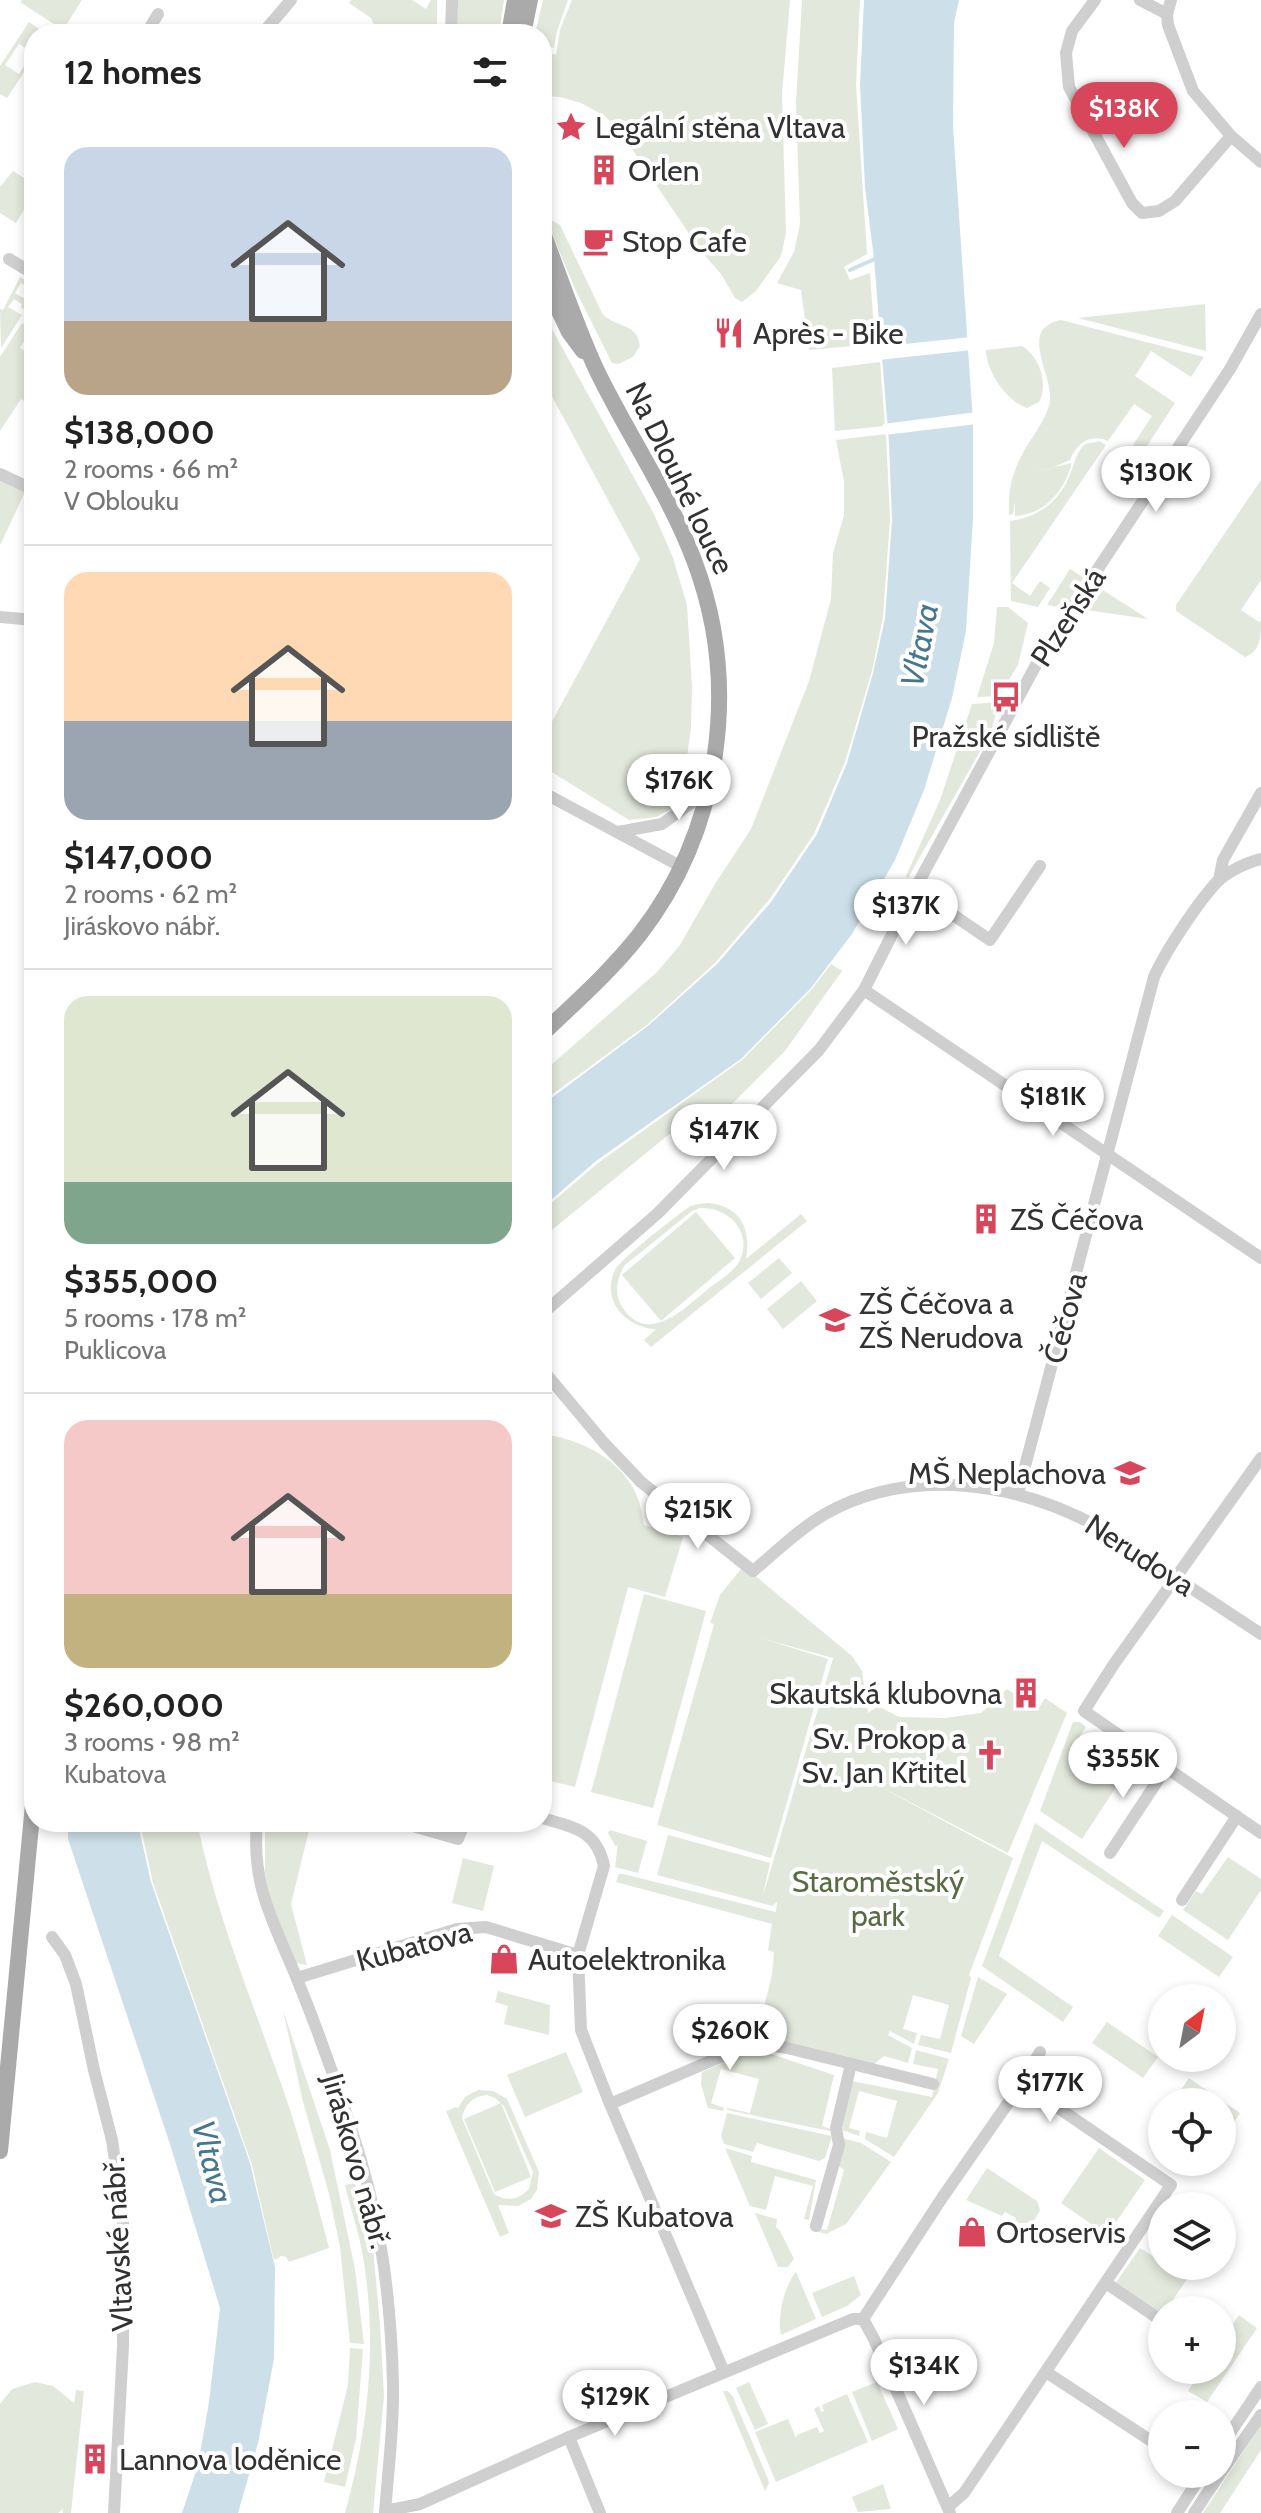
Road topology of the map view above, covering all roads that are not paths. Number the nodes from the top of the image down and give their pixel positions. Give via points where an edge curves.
1 (291, 0) edge
2 (452, 0) edge
3 (515, 0) edge
4 (530, 0) edge
5 (1095, 0) edge
6 (1140, 0) edge
7 (1171, 0) edge
8 (158, 14) dead end
9 (1167, 14) junction
10 (152, 24) edge
11 (271, 24) edge
12 (451, 24) edge
13 (511, 24) edge
14 (525, 24) edge
15 (1231, 136) junction
16 (1261, 162) edge
17 (552, 256) edge
18 (9, 259) dead end
19 (24, 268) edge
20 (552, 296) edge
21 (1261, 314) edge
22 (596, 370) junction
23 (0, 474) edge
24 (24, 485) edge
25 (0, 617) edge
26 (24, 619) edge
27 (709, 790) junction
28 (1261, 793) edge
29 (552, 797) edge
30 (618, 832) junction
31 (1261, 859) edge
32 (1040, 866) dead end
33 (682, 867) junction
34 (1219, 880) junction
35 (915, 889) junction
36 (864, 990) junction
37 (552, 1025) edge
38 (1108, 1153) junction
39 (1261, 1258) edge
40 (552, 1305) edge
41 (552, 1381) edge
42 (1261, 1458) edge
43 (1018, 1493) junction
44 (1175, 1577) junction
45 (1261, 1634) edge
46 (1166, 1768) junction
47 (1237, 1816) junction
48 (552, 1821) edge
49 (30, 1832) edge
50 (257, 1832) edge
51 (434, 1832) edge
52 (461, 1832) edge
53 (1261, 1833) edge
54 (1110, 1853) dead end
55 (1182, 1900) dead end
56 (52, 1937) dead end
57 (578, 1955) junction
58 (297, 1978) junction
59 (1040, 2052) dead end
60 (851, 2064) junction
61 (1022, 2083) junction
62 (933, 2084) dead end
63 (610, 2104) junction
64 (0, 2151) edge
65 (816, 2226) dead end
66 (1106, 2283) junction
67 (1148, 2312) edge
68 (863, 2319) junction
69 (724, 2372) junction
70 (1046, 2372) junction
71 (1261, 2387) edge
72 (1261, 2415) edge
73 (1236, 2424) edge
74 (569, 2437) junction
75 (1148, 2439) edge
76 (1236, 2451) edge
77 (1193, 2488) edge
78 (1211, 2488) edge
79 (949, 2510) edge
80 (385, 2512) edge
81 (114, 2513) edge
82 (600, 2513) edge
83 (1177, 2513) edge
84 (1194, 2513) edge

1 - 11 street
2 - 12 street
3 - 13 main road
4 - 14 main road
5 - 15 street via 1072,31 1066,53 1069,87 1142,213 1175,201
6 - 9 street
7 - 9 street
8 - 10 street
9 - 15 street via 1193,91
15 - 16 street
17 - 22 main road
18 - 19 street
20 - 22 main road
21 - 35 street, Plzeňská via 1043,652
22 - 27 main road, Na Dlouhé louce via 677,522 705,593 720,696
23 - 24 street
25 - 26 street
27 - 30 street via 662,824
27 - 33 main road, Na Dlouhé louce
28 - 34 street, Čéčova via 1223,860
29 - 30 street
30 - 33 street
31 - 34 street, Čéčova
32 - 35 street via 990,940
33 - 37 main road, Na Dlouhé louce via 639,935
34 - 38 street, Čéčova via 1154,977
35 - 36 street, Plzeňská
36 - 38 street
36 - 40 street via 798,1072 657,1214
38 - 39 street
38 - 43 street, Čéčova
41 - 43 street, Nerudova via 641,1482 753,1571 823,1515 866,1497 943,1485
42 - 44 street
43 - 44 street, Nerudova via 1074,1513
44 - 45 street, Nerudova
44 - 46 street via 1084,1711
46 - 47 street
46 - 54 street
47 - 53 street
47 - 55 street
48 - 57 street via 592,1838 604,1866
49 - 64 main road
50 - 58 street, Jiráskovo nábř. via 259,1883
51 - 52 street via 458,1839
56 - 81 street, Vltavské nábř. via 76,1984 112,2140 123,2217
57 - 58 street, Kubatova via 486,1927 457,1929
57 - 63 street via 581,2030
58 - 80 street, Jiráskovo nábř. via 352,2130 381,2237 393,2388
59 - 61 street
60 - 62 street
60 - 63 street via 758,2043
60 - 65 street via 836,2128 839,2145
61 - 66 street via 1171,2185
61 - 68 street
63 - 69 street
66 - 67 street
66 - 70 street
68 - 69 street
68 - 79 street
69 - 74 street
70 - 75 street
70 - 79 street
71 - 73 street
72 - 76 street
74 - 80 street via 420,2504
74 - 82 street
77 - 83 street
78 - 84 street

